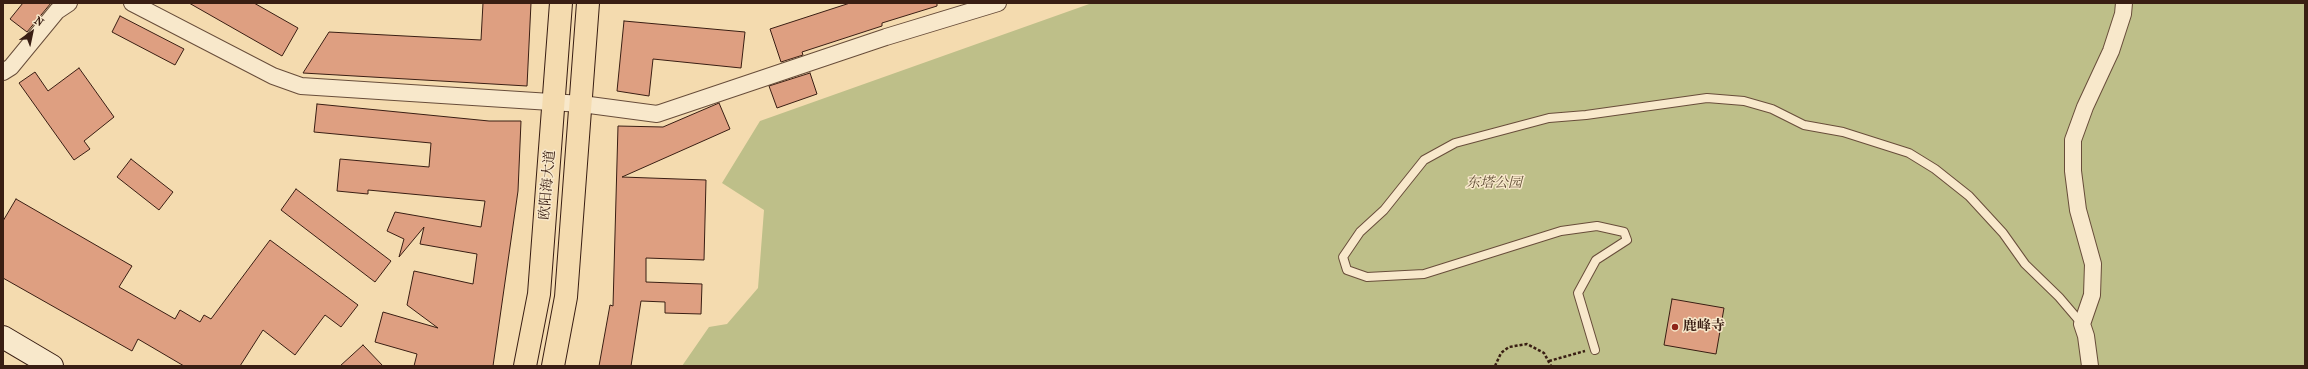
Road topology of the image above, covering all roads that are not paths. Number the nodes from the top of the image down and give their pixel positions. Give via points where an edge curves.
1 (70, 3) edge
2 (132, 3) edge
3 (561, 3) edge
4 (588, 3) edge
5 (998, 3) edge
6 (2124, 3) edge
7 (3, 72) edge
8 (554, 102) junction
9 (582, 104) junction
10 (2082, 324) junction
11 (3, 337) edge
12 (1595, 350) road end
13 (52, 366) edge
14 (525, 366) edge
15 (553, 366) edge
16 (2090, 366) edge

1 - 7 street via 57,12
2 - 8 street via 273,76 301,86
3 - 8 main road, 欧阳海大道
4 - 9 main road, 欧阳海大道
5 - 9 street via 886,37 657,114
6 - 10 street via 2111,51 2072,140 2078,210 2092,264 2092,295
8 - 9 street
8 - 14 main road, 欧阳海大道 via 539,294
9 - 15 main road, 欧阳海大道 via 566,298
10 - 12 lane via 2025,264 2003,233 1969,196 1935,169 1909,152 1843,132 1804,124 1772,109 1744,101 1707,98 1549,118 1455,143 1424,160 1384,210 1360,232 1343,257 1348,270 1367,277 1424,274 1561,232 1597,226 1624,232 1627,240 1596,260 1578,293
10 - 16 street
11 - 13 main road

